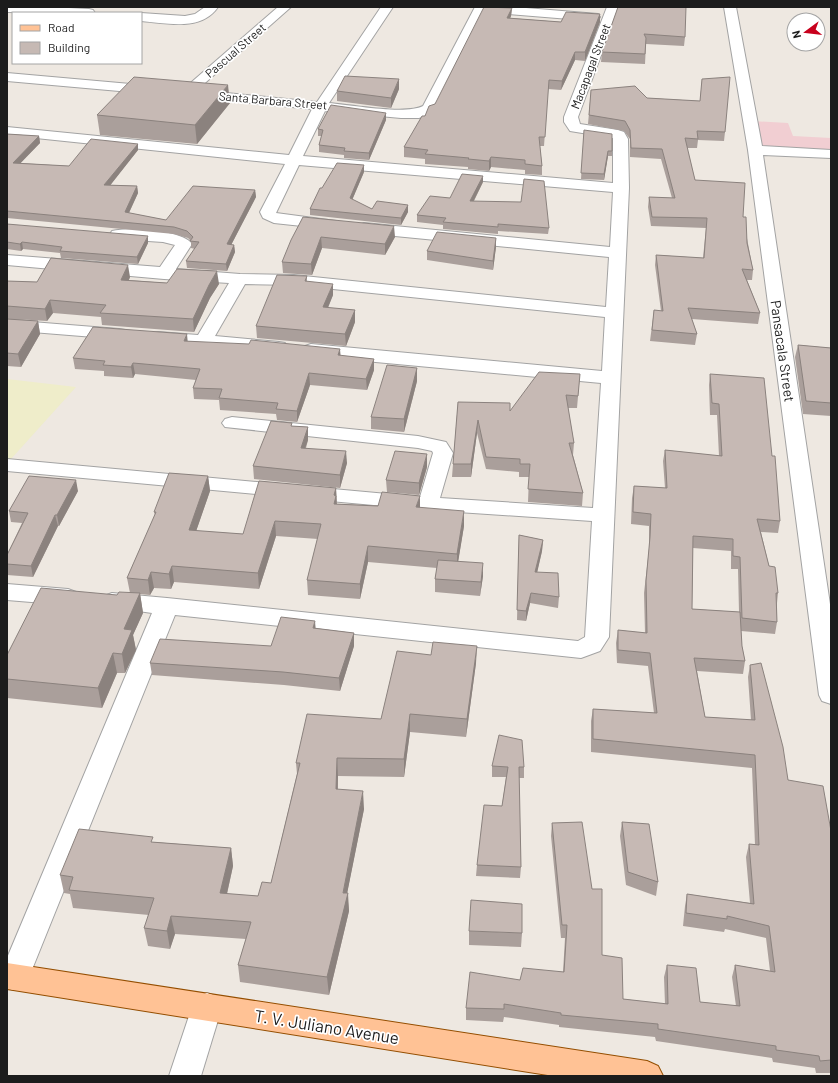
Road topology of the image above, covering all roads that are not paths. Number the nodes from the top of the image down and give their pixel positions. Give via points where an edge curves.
1 (159, 7) edge
2 (212, 7) edge
3 (285, 7) edge
4 (387, 7) edge
5 (475, 7) edge
6 (730, 7) edge
7 (7, 8) edge
8 (42, 8) edge
9 (80, 12) edge
10 (611, 13) edge
11 (143, 17) edge
12 (7, 77) edge
13 (186, 92) junction
14 (322, 105) junction
15 (7, 131) edge
16 (754, 150) junction
17 (831, 154) edge
18 (295, 160) junction
19 (621, 188) junction
20 (106, 233) edge
21 (617, 253) junction
22 (7, 260) edge
23 (164, 274) junction
24 (240, 279) junction
25 (614, 313) junction
26 (7, 325) edge
27 (204, 340) junction
28 (611, 378) junction
29 (232, 423) dead end
30 (7, 466) edge
31 (428, 504) junction
32 (604, 515) junction
33 (7, 592) edge
34 (167, 606) junction
35 (831, 695) edge
36 (10, 976) edge
37 (207, 1007) junction
38 (186, 1076) edge
39 (647, 1076) edge

1 - 11 street
2 - 11 street via 191,19
3 - 13 street, Pascual Street
4 - 14 street
5 - 10 street
5 - 14 street, Santa Barbara Street via 429,109 419,114 401,114
6 - 16 street, Pansacala Street
7 - 8 street
8 - 9 street
10 - 19 street, Macapagal Street via 571,117 575,128 619,136
12 - 13 street, Santa Barbara Street
13 - 14 street, Santa Barbara Street
14 - 18 street
15 - 18 street
16 - 17 street
16 - 35 street, Pansacala Street
18 - 19 street
18 - 21 street via 268,212 274,218
19 - 21 street
20 - 23 street via 168,238 182,242 184,244
21 - 25 street
22 - 23 street
23 - 24 street
24 - 25 street via 294,280
24 - 27 street
25 - 28 street
26 - 27 street
27 - 28 street
28 - 32 street
29 - 31 street via 439,446 443,453
30 - 31 street
31 - 32 street
32 - 34 street via 597,637 592,645 581,650
33 - 34 street
34 - 36 street
36 - 37 main road, T. V. Juliano Avenue
37 - 38 street
37 - 39 main road, T. V. Juliano Avenue

